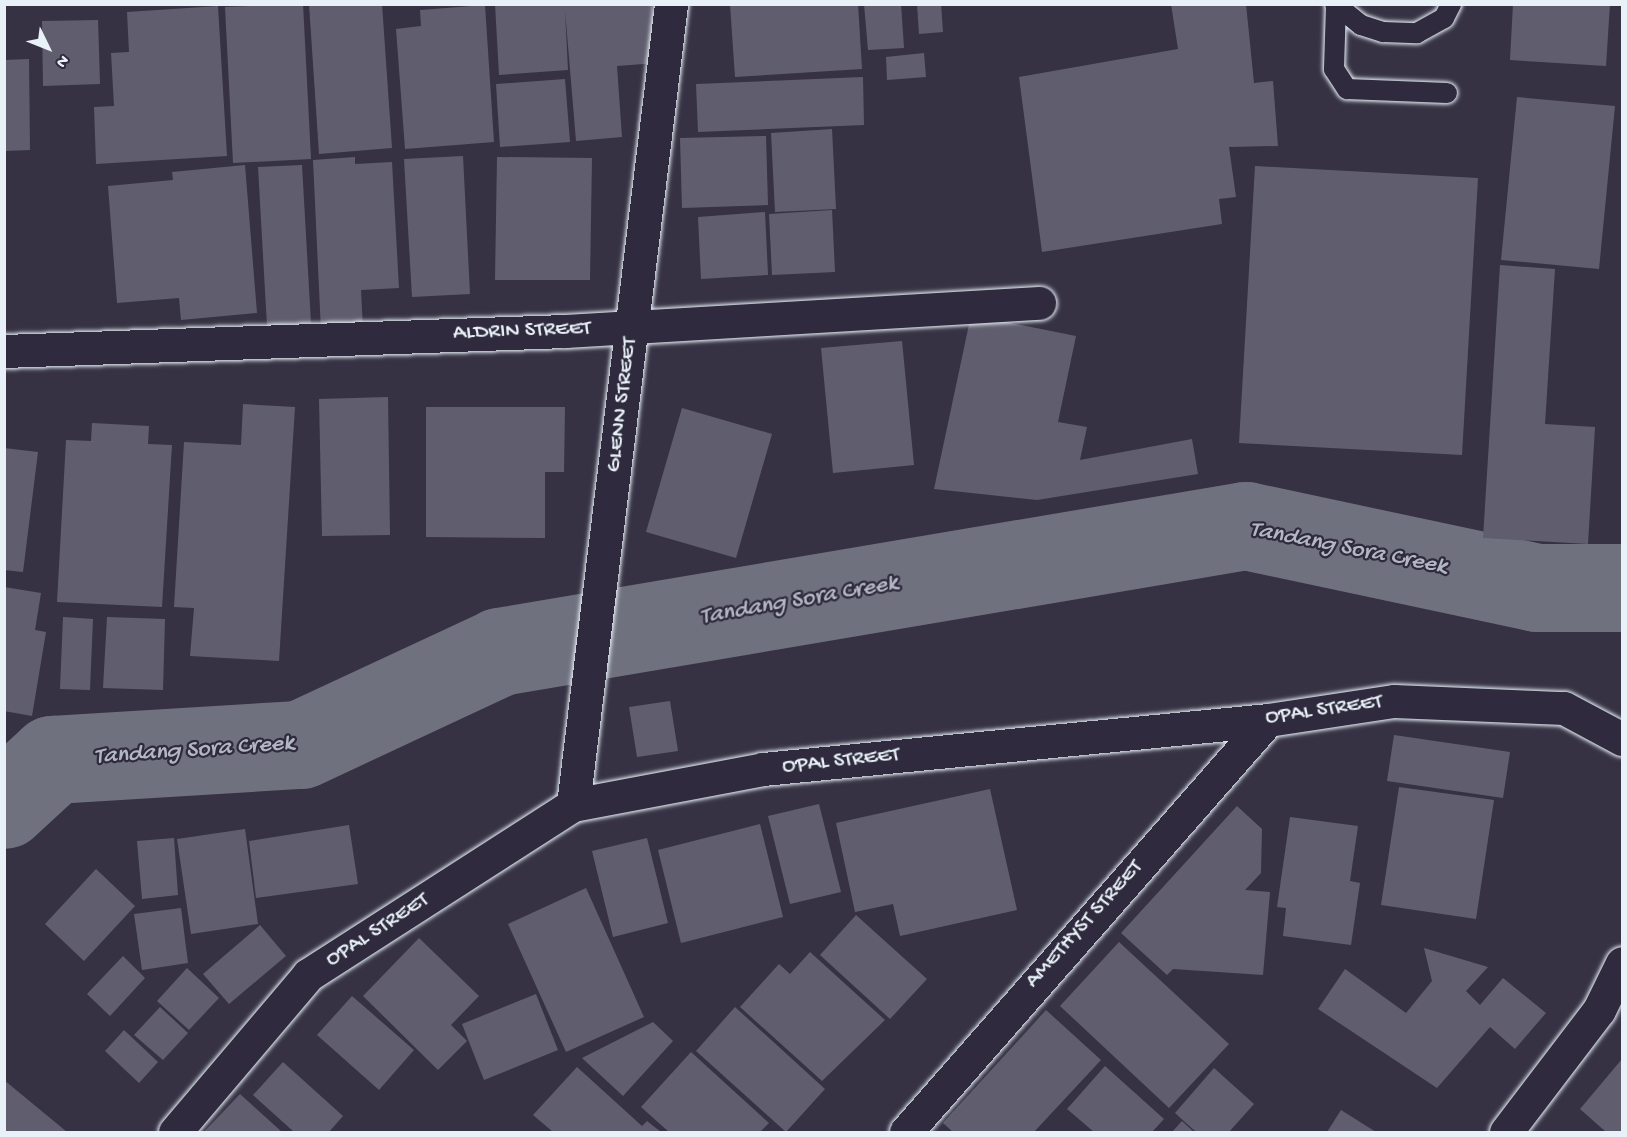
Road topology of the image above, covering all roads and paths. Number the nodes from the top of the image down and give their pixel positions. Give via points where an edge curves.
1 (671, 4) edge
2 (1451, 4) edge
3 (1336, 5) edge
4 (1447, 93) dead end
5 (1039, 303) dead end
6 (633, 325) junction
7 (4, 351) edge
8 (1268, 720) junction
9 (1623, 739) edge
10 (573, 805) junction
11 (1623, 963) edge
12 (175, 1132) edge
13 (906, 1132) edge
14 (1506, 1132) edge

1 - 6 street, GLENN STREET
2 - 3 lane via 1444,18 1417,33 1383,32 1361,25
3 - 4 lane via 1334,69 1347,89
5 - 6 street, ALDRIN STREET
6 - 7 street, ALDRIN STREET
6 - 10 street, GLENN STREET
8 - 9 street, OPAL STREET via 1394,701 1564,708
8 - 10 street, OPAL STREET via 764,769
8 - 13 street, AMETHYST STREET
10 - 12 street, OPAL STREET via 308,975
11 - 14 street via 1599,1010

